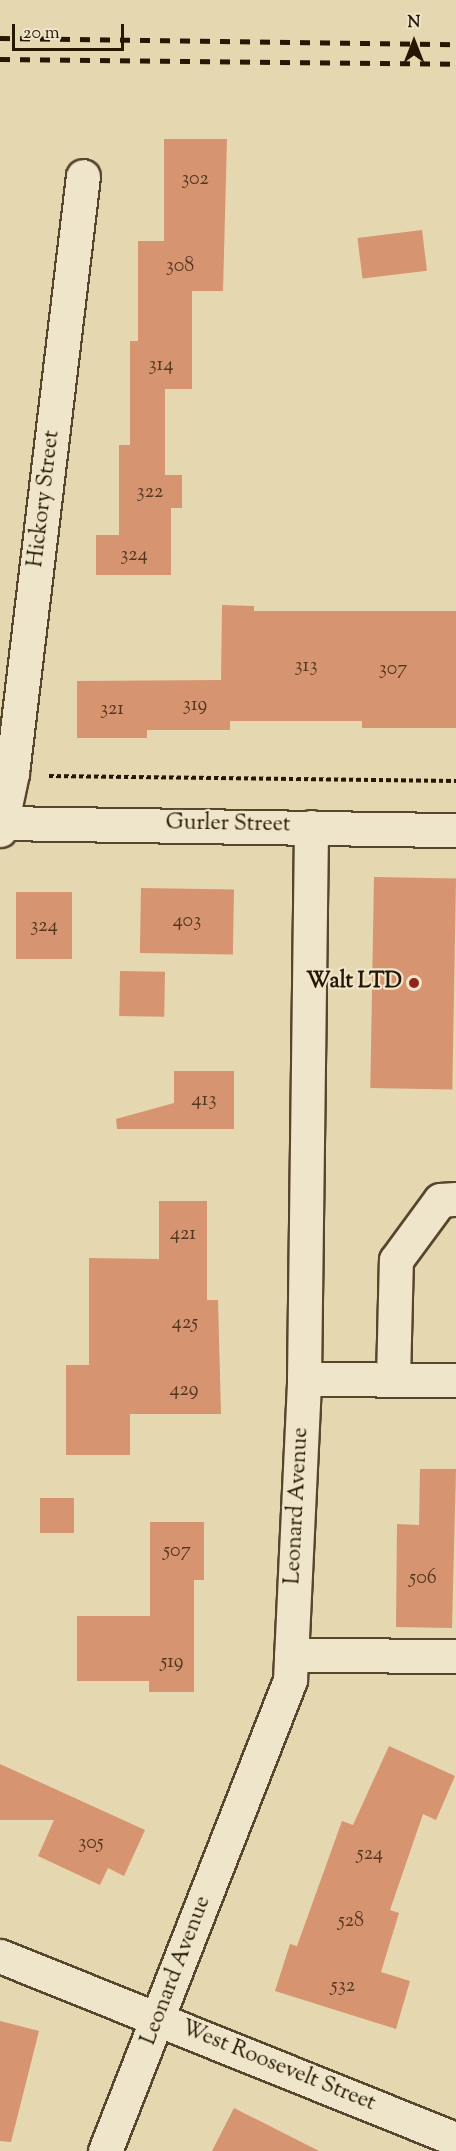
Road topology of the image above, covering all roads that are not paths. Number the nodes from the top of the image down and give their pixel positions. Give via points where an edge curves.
1 (83, 176) dead end
2 (1, 825) edge
3 (311, 827) junction
4 (456, 830) edge
5 (456, 1199) edge
6 (304, 1378) junction
7 (393, 1379) junction
8 (456, 1380) edge
9 (291, 1655) junction
10 (456, 1656) edge
11 (0, 1956) edge
12 (160, 2019) junction
13 (453, 2140) edge
14 (105, 2151) edge

1 - 2 street, Hickory Street
2 - 3 street, Gurler Street
3 - 4 street, Gurler Street
3 - 6 street, Leonard Avenue
5 - 7 street via 440,1200 396,1260
6 - 7 street
6 - 9 street, Leonard Avenue
7 - 8 street
9 - 10 street
9 - 12 street, Leonard Avenue via 290,1680
11 - 12 street, West Roosevelt Street
12 - 13 street, West Roosevelt Street
12 - 14 street, Leonard Avenue

